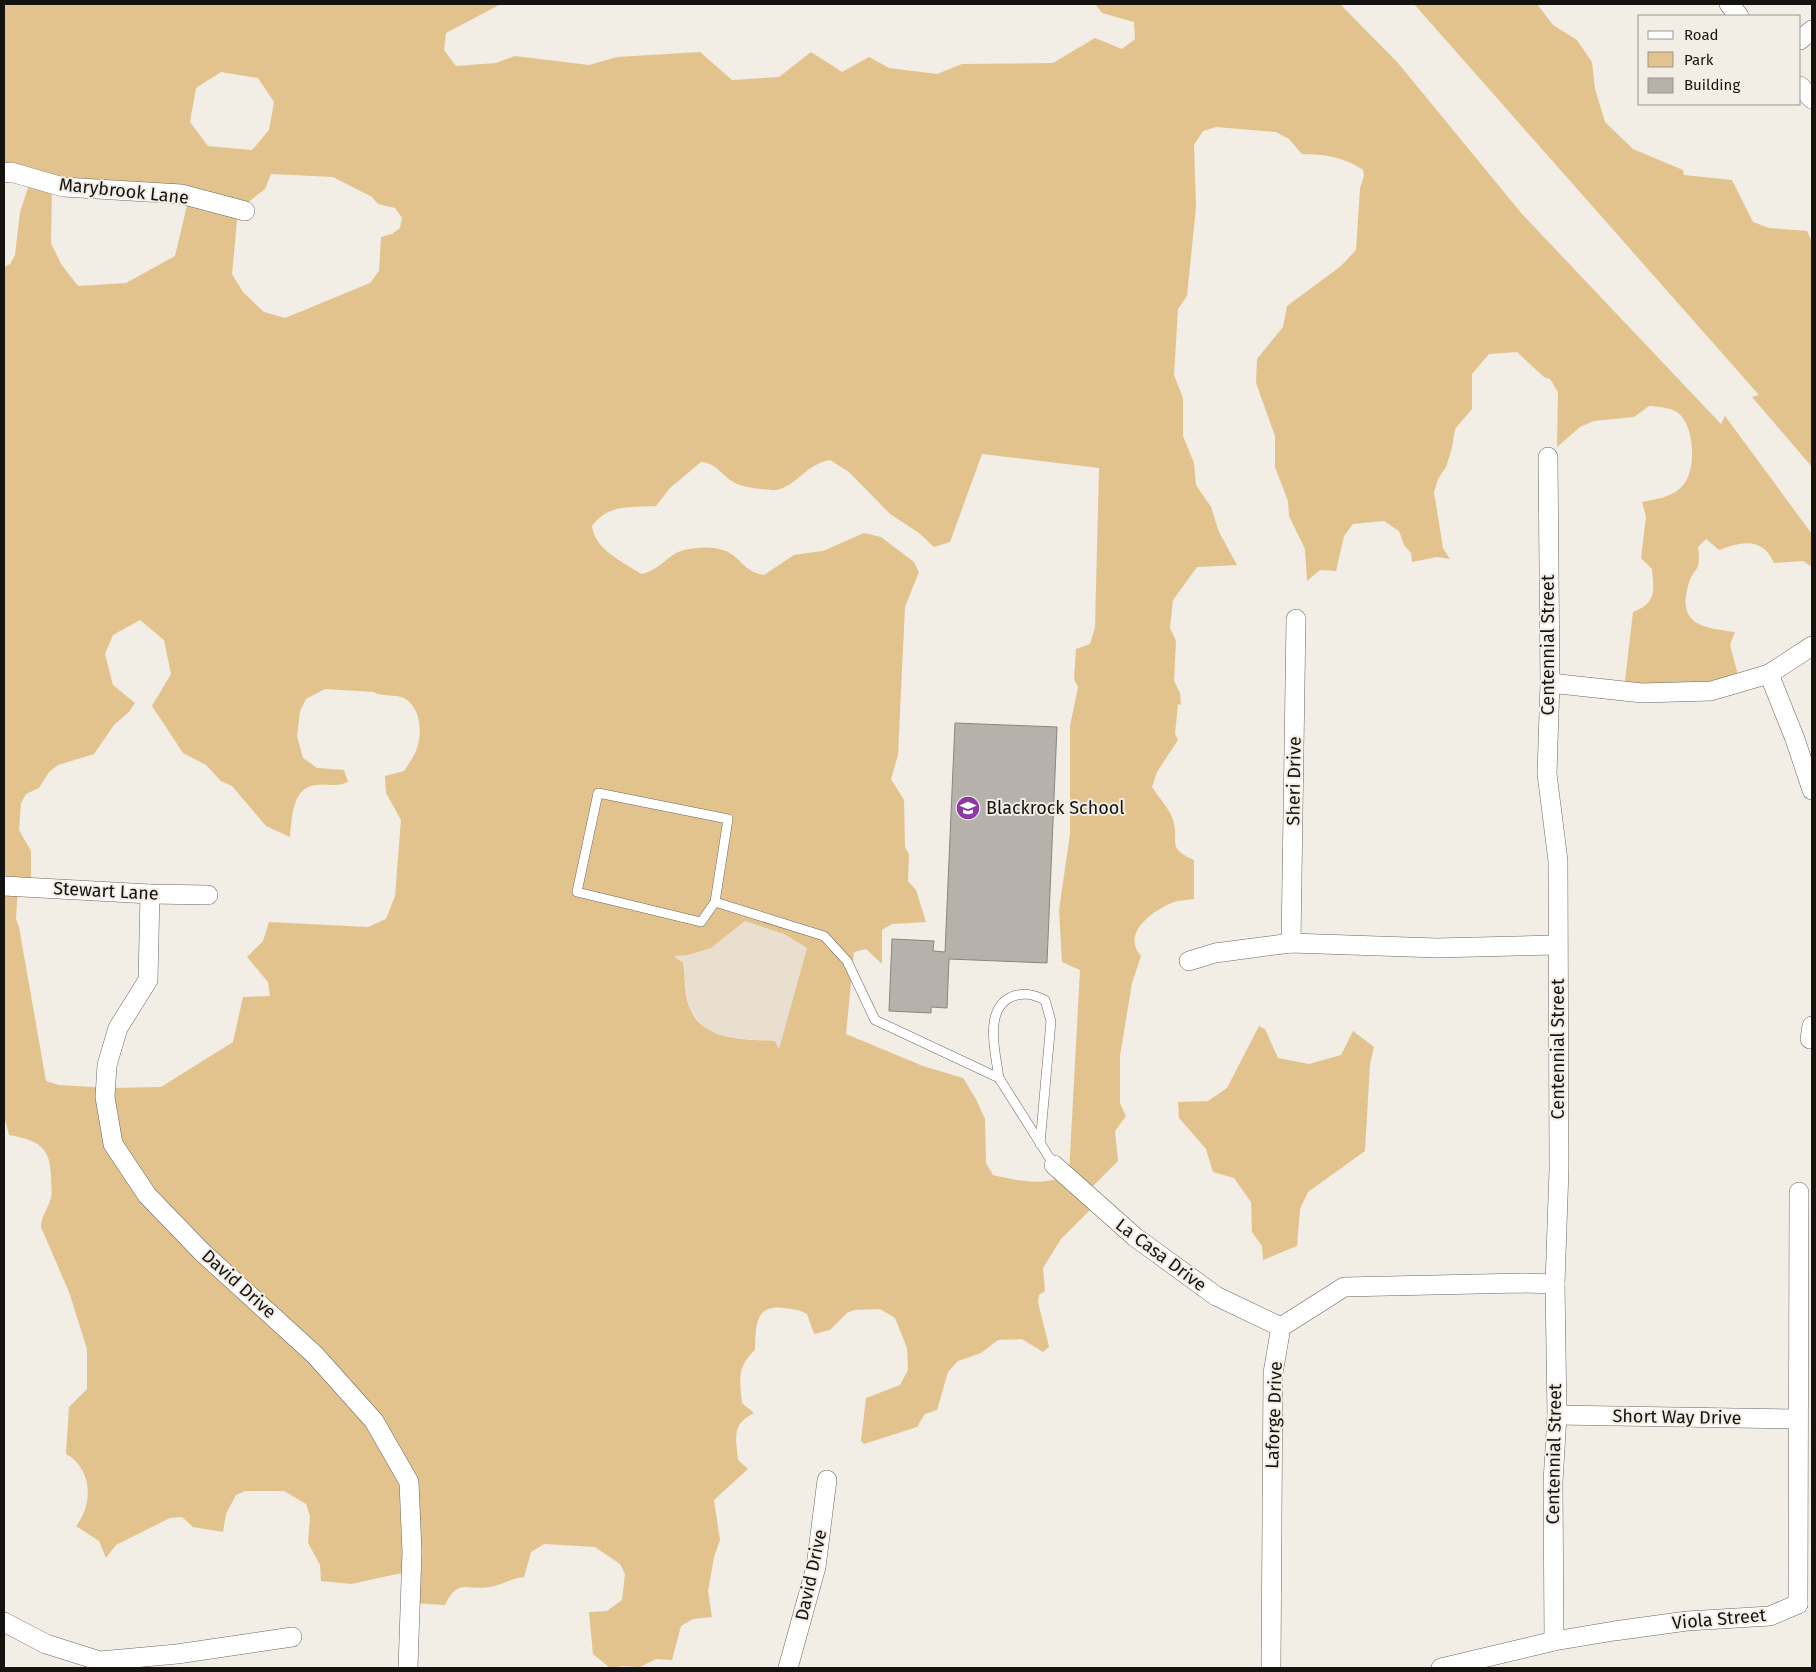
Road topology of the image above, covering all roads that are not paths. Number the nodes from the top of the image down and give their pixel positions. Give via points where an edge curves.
1 (1729, 4) edge
2 (1738, 15) edge
3 (1812, 30) edge
4 (1801, 39) edge
5 (1801, 87) edge
6 (1812, 99) edge
7 (4, 173) edge
8 (245, 211) dead end
9 (1548, 457) dead end
10 (1296, 619) dead end
11 (1812, 646) edge
12 (1769, 674) junction
13 (1550, 683) junction
14 (1812, 790) edge
15 (4, 886) edge
16 (150, 894) junction
17 (208, 895) dead end
18 (715, 902) junction
19 (1291, 942) junction
20 (1557, 945) junction
21 (1188, 961) dead end
22 (999, 1078) junction
23 (1040, 1144) junction
24 (1054, 1165) joint
25 (1799, 1192) dead end
26 (1555, 1284) junction
27 (1281, 1327) junction
28 (1557, 1415) junction
29 (1798, 1419) junction
30 (827, 1480) dead end
31 (1805, 1606) edge
32 (4, 1622) edge
33 (292, 1637) dead end
34 (1554, 1641) junction
35 (408, 1668) edge
36 (788, 1668) edge
37 (1272, 1668) edge
38 (1442, 1668) edge

1 - 2 street
3 - 4 street
5 - 6 street
7 - 8 street, Marybrook Lane via 11,172 63,187 181,194
9 - 13 street, Centennial Street
10 - 19 street, Sheri Drive
11 - 12 street
12 - 13 street via 1711,691 1642,693
12 - 14 street via 1796,739
13 - 20 street, Centennial Street via 1546,774 1558,861
15 - 16 street, Stewart Lane
16 - 17 street, Stewart Lane
16 - 35 street, David Drive via 148,980 118,1028 107,1065 105,1097 114,1144 147,1195 202,1252 315,1356 374,1421 409,1482 412,1552
18 - 18 lane via 701,922 577,892 598,793 728,819
18 - 22 lane via 824,936 847,961 875,1020
19 - 20 street via 1437,948
19 - 21 street
20 - 26 street, Centennial Street via 1559,1169
22 - 23 lane
22 - 23 lane via 995,1014 1005,1000 1018,994 1033,994 1044,1000 1052,1021
23 - 24 lane
24 - 27 street, La Casa Drive via 1135,1237 1216,1296
25 - 29 street, Viola Street
26 - 27 street via 1344,1287
26 - 28 street, Centennial Street
27 - 37 street, Laforge Drive via 1273,1373
28 - 29 street, Short Way Drive
28 - 34 street, Centennial Street via 1553,1482
29 - 31 street, Viola Street
30 - 36 street, David Drive via 816,1567
31 - 34 street, Viola Street via 1770,1616 1687,1621
32 - 33 street via 46,1644 100,1661 177,1654
34 - 38 street, Viola Street

